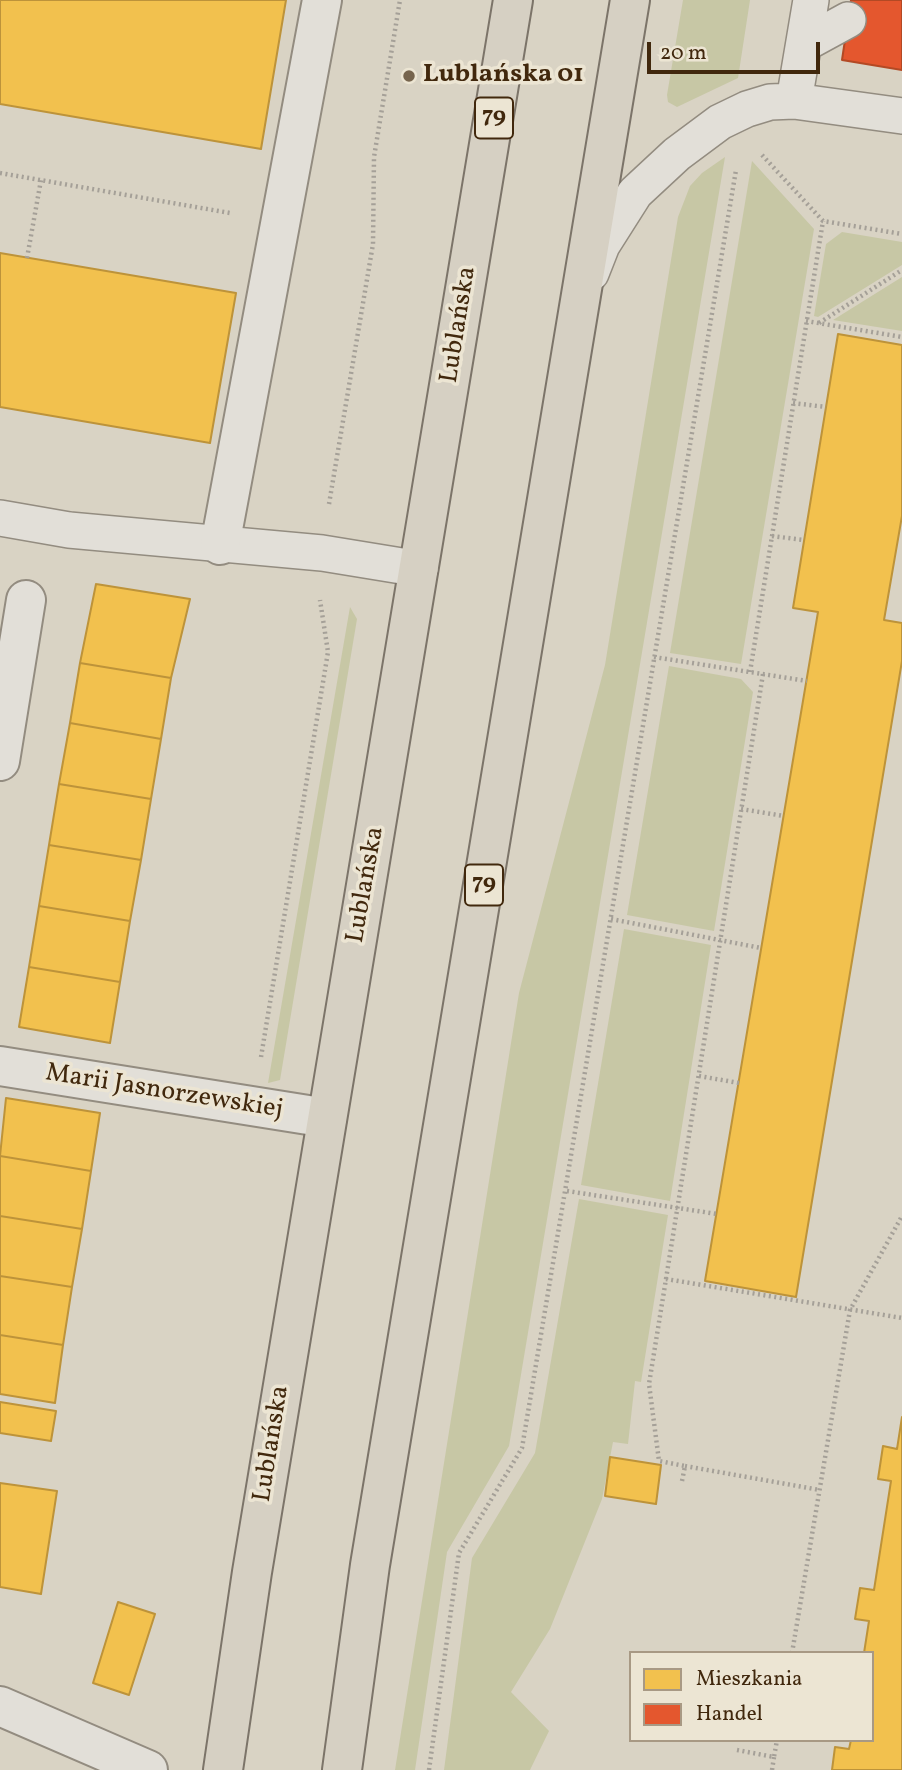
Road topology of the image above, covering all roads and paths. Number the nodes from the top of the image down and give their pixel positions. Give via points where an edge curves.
1 (322, 0) edge
2 (400, 0) edge
3 (513, 0) edge
4 (630, 0) edge
5 (811, 0) edge
6 (848, 20) dead end
7 (804, 44) junction
8 (794, 101) junction
9 (902, 116) edge
10 (754, 149) dead end
11 (737, 159) dead end
12 (0, 173) edge
13 (41, 180) junction
14 (241, 215) dead end
15 (823, 221) junction
16 (902, 234) edge
17 (27, 258) dead end
18 (902, 270) edge
19 (582, 296) junction
20 (806, 321) junction
21 (819, 323) junction
22 (902, 337) edge
23 (793, 403) junction
24 (826, 407) dead end
25 (329, 506) dead end
26 (0, 518) edge
27 (772, 536) junction
28 (804, 540) dead end
29 (220, 545) junction
30 (420, 569) junction
31 (26, 600) dead end
32 (321, 609) dead end
33 (654, 657) junction
34 (750, 672) junction
35 (763, 674) junction
36 (807, 681) dead end
37 (0, 761) edge
38 (741, 809) junction
39 (784, 816) dead end
40 (611, 919) junction
41 (720, 940) junction
42 (761, 948) dead end
43 (260, 1060) dead end
44 (0, 1066) edge
45 (699, 1076) junction
46 (739, 1083) dead end
47 (327, 1118) junction
48 (567, 1191) junction
49 (678, 1208) junction
50 (717, 1214) dead end
51 (902, 1216) edge
52 (666, 1279) junction
53 (850, 1310) junction
54 (902, 1318) edge
55 (685, 1466) junction
56 (682, 1481) dead end
57 (820, 1490) junction
58 (792, 1651) edge
59 (0, 1706) edge
60 (777, 1742) edge
61 (737, 1750) dead end
62 (774, 1756) junction
63 (101, 1762) edge
64 (148, 1770) edge
65 (223, 1770) edge
66 (342, 1770) edge
67 (429, 1770) edge
68 (772, 1770) edge

1 - 29 street
2 - 25 path via 374,157 373,244
3 - 30 main road, Lublańska / 79
4 - 19 main road, 79
5 - 7 lane
6 - 7 lane
7 - 8 lane
8 - 9 lane
8 - 19 lane via 747,109 719,122 677,154 635,193 602,245
10 - 15 path
11 - 33 path
12 - 13 path
13 - 14 path
13 - 17 path
15 - 16 path
15 - 20 path
18 - 21 path
19 - 66 main road, 79 via 370,1565
20 - 21 path
20 - 23 path
21 - 22 path
23 - 24 path
23 - 27 path
26 - 29 lane via 69,530
27 - 28 path
27 - 34 path
29 - 30 lane
30 - 47 main road, Lublańska / 79
31 - 37 street
32 - 43 path via 328,652
33 - 34 path
33 - 40 path
34 - 35 path
35 - 36 path
35 - 38 path
38 - 39 path
38 - 41 path
40 - 41 path
40 - 48 path
41 - 42 path
41 - 45 path
44 - 47 street, Marii Jasnorzewskiej
45 - 46 path
45 - 49 path
47 - 65 main road, Lublańska / 79
48 - 49 path
48 - 67 path via 522,1448 459,1553
49 - 50 path
49 - 52 path
51 - 53 path
52 - 53 path
52 - 55 path via 649,1384 659,1461
53 - 54 path
53 - 57 path
55 - 56 path
55 - 57 path
57 - 58 path
59 - 63 street
60 - 62 path
61 - 62 path
62 - 68 path
63 - 64 street

